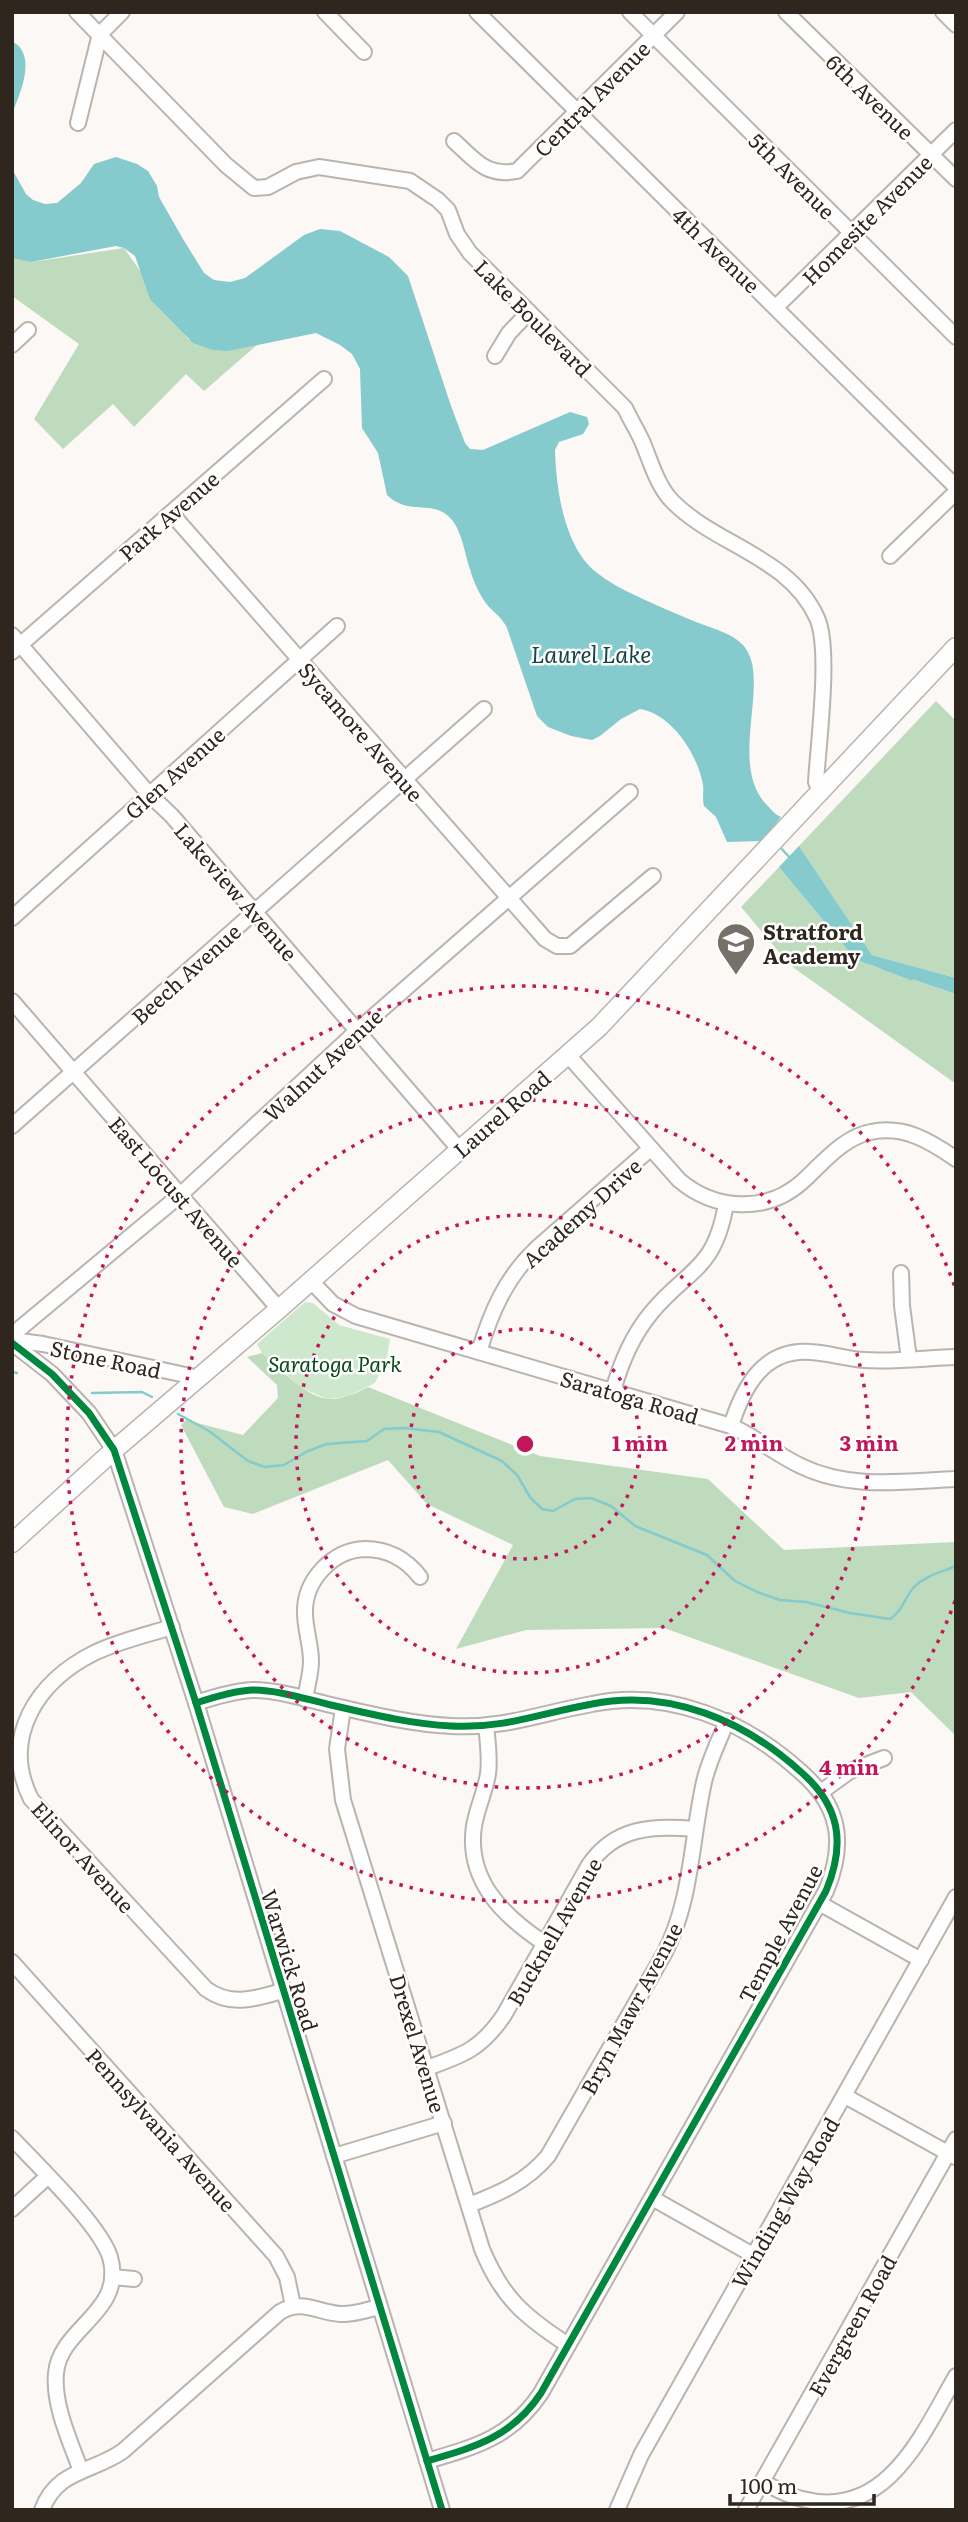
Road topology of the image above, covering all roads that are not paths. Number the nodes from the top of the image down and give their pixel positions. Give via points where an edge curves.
1 (77, 12) edge
2 (122, 12) edge
3 (325, 12) edge
4 (477, 12) edge
5 (630, 12) edge
6 (677, 12) edge
7 (786, 12) edge
8 (943, 12) edge
9 (956, 26) edge
10 (100, 34) junction
11 (653, 35) junction
12 (364, 52) dead end
13 (577, 113) junction
14 (78, 123) dead end
15 (956, 130) edge
16 (454, 141) dead end
17 (931, 154) junction
18 (956, 179) edge
19 (851, 233) junction
20 (776, 307) junction
21 (528, 312) junction
22 (28, 330) dead end
23 (956, 337) edge
24 (12, 345) edge
25 (495, 356) dead end
26 (324, 379) dead end
27 (956, 487) edge
28 (956, 492) edge
29 (171, 513) junction
30 (890, 556) dead end
31 (337, 626) dead end
32 (15, 644) edge
33 (956, 647) edge
34 (300, 660) junction
35 (484, 709) dead end
36 (404, 779) junction
37 (630, 792) dead end
38 (149, 793) junction
39 (821, 793) junction
40 (653, 876) dead end
41 (509, 898) junction
42 (255, 911) junction
43 (12, 918) edge
44 (12, 1001) edge
45 (358, 1030) junction
46 (568, 1055) junction
47 (75, 1072) junction
48 (12, 1126) edge
49 (459, 1149) junction
50 (650, 1149) junction
51 (956, 1159) edge
52 (179, 1196) junction
53 (726, 1204) junction
54 (901, 1273) dead end
55 (311, 1281) junction
56 (279, 1308) junction
57 (12, 1339) edge
58 (479, 1352) junction
59 (956, 1357) edge
60 (908, 1359) junction
61 (199, 1378) junction
62 (613, 1391) junction
63 (97, 1425) joint
64 (731, 1426) junction
65 (114, 1450) junction
66 (956, 1479) edge
67 (12, 1543) edge
68 (420, 1577) dead end
69 (172, 1627) junction
70 (305, 1699) junction
71 (196, 1703) junction
72 (343, 1708) junction
73 (727, 1721) junction
74 (486, 1726) junction
75 (884, 1758) dead end
76 (821, 1792) junction
77 (695, 1829) junction
78 (956, 1897) edge
79 (819, 1903) junction
80 (544, 1942) junction
81 (920, 1959) junction
82 (12, 1962) edge
83 (282, 1991) junction
84 (427, 2068) junction
85 (845, 2096) junction
86 (443, 2123) junction
87 (12, 2138) edge
88 (956, 2139) edge
89 (334, 2156) junction
90 (952, 2156) edge
91 (47, 2177) junction
92 (652, 2198) junction
93 (469, 2205) junction
94 (12, 2209) edge
95 (753, 2255) junction
96 (112, 2277) junction
97 (134, 2279) dead end
98 (293, 2306) junction
99 (379, 2307) junction
100 (568, 2345) junction
101 (956, 2376) edge
102 (427, 2461) junction
103 (81, 2471) junction
104 (762, 2482) junction
105 (43, 2505) edge
106 (442, 2510) edge
107 (617, 2510) edge
108 (746, 2510) edge

1 - 10 street, Lake Boulevard
2 - 10 street
3 - 12 street
4 - 13 street, 4th Avenue
5 - 11 street, 5th Avenue
6 - 11 street, Central Avenue
7 - 17 street, 6th Avenue
8 - 9 street
10 - 14 street
10 - 21 street, Lake Boulevard via 226,165 254,188 319,167 417,184 448,210 470,253
11 - 13 street, Central Avenue
11 - 19 street, 5th Avenue
13 - 16 street, Central Avenue via 517,171 501,174 480,165
13 - 20 street, 4th Avenue
15 - 17 street, Homesite Avenue
17 - 18 street, 6th Avenue
17 - 19 street, Homesite Avenue
19 - 20 street, Homesite Avenue
19 - 23 street, 5th Avenue
20 - 27 street, 4th Avenue
21 - 25 street
21 - 39 street, Lake Boulevard via 625,408 660,485 673,502 787,577 804,596 818,619 822,639 816,782
22 - 24 street
26 - 29 street, Park Avenue
28 - 30 street
29 - 32 street, Park Avenue
29 - 34 street, Sycamore Avenue
31 - 34 street, Glen Avenue
32 - 38 street, Lakeview Avenue
33 - 39 main road, Laurel Road
34 - 36 street, Sycamore Avenue
34 - 38 street, Glen Avenue
35 - 36 street, Beech Avenue
36 - 41 street, Sycamore Avenue
36 - 42 street, Beech Avenue
37 - 41 street, Walnut Avenue
38 - 42 street, Lakeview Avenue
38 - 43 street, Glen Avenue
39 - 46 main road, Laurel Road
40 - 41 street, Sycamore Avenue via 570,946 557,946 545,939
41 - 45 street, Walnut Avenue
42 - 45 street, Lakeview Avenue
42 - 47 street, Beech Avenue
44 - 47 street, East Locust Avenue
45 - 49 street, Lakeview Avenue
45 - 52 street, Walnut Avenue
46 - 49 main road, Laurel Road
46 - 50 street
47 - 48 street, Beech Avenue
47 - 52 street, East Locust Avenue
49 - 55 main road, Laurel Road
50 - 53 street via 685,1186
50 - 58 street, Academy Drive via 520,1266 492,1311
51 - 53 street via 908,1133 873,1131 847,1143 784,1195
52 - 56 street, East Locust Avenue
52 - 57 street, Walnut Avenue
53 - 62 street via 712,1251 646,1318 626,1352
54 - 60 street
55 - 56 main road, Laurel Road
55 - 58 street, Saratoga Road via 333,1304 356,1316
56 - 61 main road, Laurel Road
57 - 61 street, Stone Road
57 - 63 street, Stone Road via 52,1374
58 - 62 street, Saratoga Road
59 - 60 street
60 - 64 street via 860,1360 803,1352 781,1357 749,1381
61 - 65 main road, Laurel Road
62 - 64 street, Saratoga Road
63 - 65 street, Warwick Road
64 - 66 street, Saratoga Road via 803,1467 840,1479 869,1483
65 - 67 main road, Laurel Road
65 - 69 street, Warwick Road
68 - 70 street via 391,1553 342,1548 313,1581 306,1597 311,1660
69 - 71 street, Warwick Road
69 - 83 street, Elinor Avenue via 94,1654 38,1694 16,1734 17,1771 31,1798 206,1989 236,2001
70 - 71 street, Temple Avenue via 251,1690
70 - 72 street, Temple Avenue
71 - 83 street, Warwick Road
72 - 74 street, Temple Avenue via 417,1723
72 - 84 street, Drexel Avenue via 337,1749 343,1800
73 - 74 street, Temple Avenue via 670,1704 625,1700
73 - 76 street, Temple Avenue via 779,1753
73 - 77 street, Bryn Mawr Avenue via 708,1767
74 - 80 street via 488,1770 473,1836 478,1870 497,1905
75 - 76 street via 850,1771
76 - 79 street, Temple Avenue via 834,1817 838,1845 834,1871
77 - 80 street, Bucknell Avenue via 642,1828 610,1842 589,1865
77 - 93 street, Bryn Mawr Avenue via 684,1901 672,1939 555,2146 525,2179
78 - 81 street, Winding Way Road
79 - 81 street
79 - 92 street, Temple Avenue
80 - 84 street, Bucknell Avenue via 491,2034 468,2052
81 - 85 street, Winding Way Road
82 - 98 street, Pennsylvania Avenue via 276,2256 287,2277
83 - 89 street, Warwick Road
84 - 86 street, Drexel Avenue
85 - 90 street
85 - 95 street, Winding Way Road
86 - 89 street
86 - 93 street, Drexel Avenue
87 - 91 street
88 - 90 street, Evergreen Road
89 - 99 street, Warwick Road
90 - 104 street, Evergreen Road
91 - 94 street
91 - 96 street via 104,2243
92 - 95 street
92 - 100 street, Temple Avenue
93 - 100 street, Drexel Avenue via 498,2284 534,2322
95 - 107 street, Winding Way Road via 641,2455
96 - 97 street
96 - 103 street via 105,2301 65,2347 55,2373 58,2402
98 - 99 street via 343,2314
98 - 103 street via 275,2315 123,2451
99 - 102 street, Warwick Road
100 - 102 street, Temple Avenue via 535,2402 515,2423 484,2443
101 - 104 street via 913,2451 873,2490 850,2500 825,2503 800,2499
102 - 106 street, Warwick Road
103 - 105 street via 58,2483
104 - 108 street, Evergreen Road

